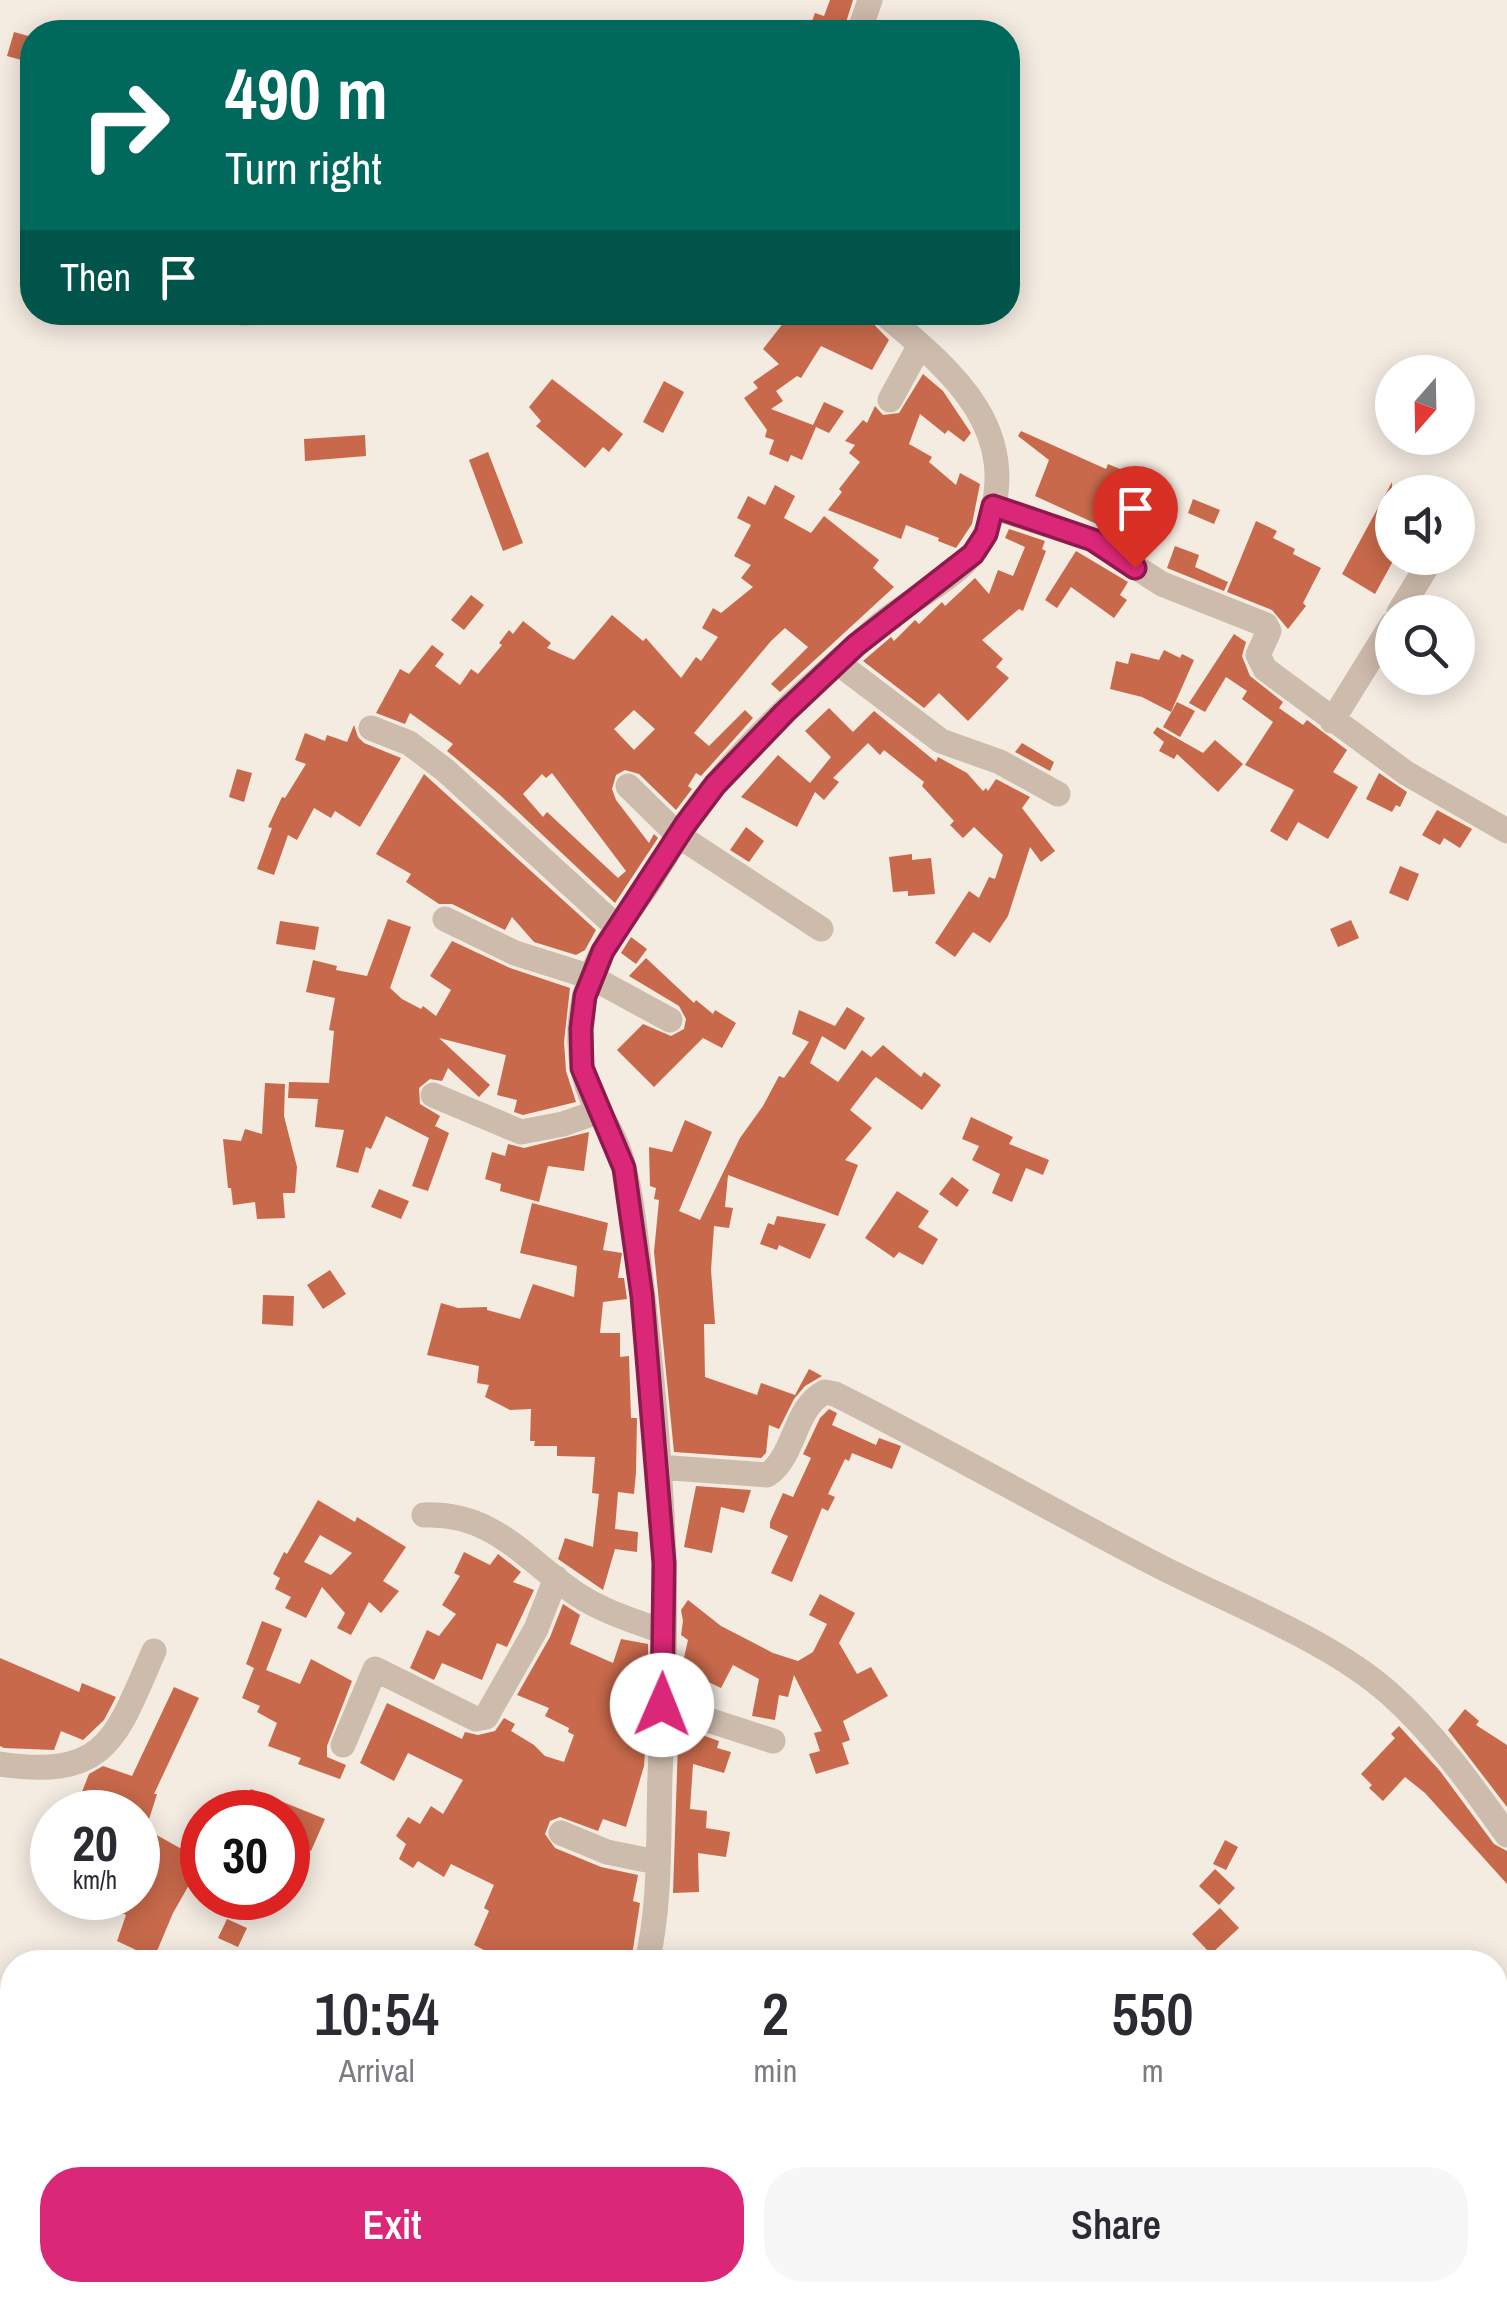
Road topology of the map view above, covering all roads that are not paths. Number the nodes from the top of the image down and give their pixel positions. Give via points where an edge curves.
1 (897, 325) edge
2 (920, 345) junction
3 (890, 400) dead end
4 (993, 506) junction
5 (1375, 651) edge
6 (838, 663) junction
7 (1332, 720) junction
8 (372, 728) dead end
9 (628, 786) dead end
10 (1058, 794) dead end
11 (1507, 831) edge
12 (679, 836) junction
13 (446, 919) dead end
14 (618, 928) junction
15 (821, 929) dead end
16 (592, 977) junction
17 (670, 1020) dead end
18 (433, 1095) dead end
19 (600, 1111) junction
20 (658, 1467) junction
21 (424, 1515) dead end
22 (556, 1578) junction
23 (664, 1632) junction
24 (154, 1651) dead end
25 (662, 1705) junction
26 (773, 1741) dead end
27 (343, 1745) dead end
28 (0, 1764) edge
29 (562, 1833) dead end
30 (1507, 1834) edge
31 (656, 1862) junction
32 (649, 1950) edge

1 - 2 street
2 - 3 street
2 - 4 street via 986,423 997,462
4 - 6 street via 973,554
4 - 7 street via 1093,540 1162,584 1266,625 1258,660
5 - 7 street
6 - 10 street via 940,742 1000,762
6 - 12 street via 715,785
7 - 11 street via 1423,784
8 - 14 street via 409,743 446,770
9 - 12 street
12 - 14 street
12 - 15 street
13 - 16 street via 516,953
14 - 16 street
16 - 17 street
16 - 19 street via 581,1056
18 - 19 street via 521,1132
19 - 20 street via 619,1150 632,1208
20 - 23 street
20 - 30 street via 767,1475 778,1467 812,1399 835,1394 1364,1674 1405,1708
21 - 22 street via 449,1516 502,1535
22 - 23 street via 582,1598
22 - 27 street via 536,1629 486,1716 476,1719 376,1669
23 - 25 street
24 - 28 street via 122,1724 98,1752 62,1768
25 - 26 street
25 - 31 street
29 - 31 street
31 - 32 street

